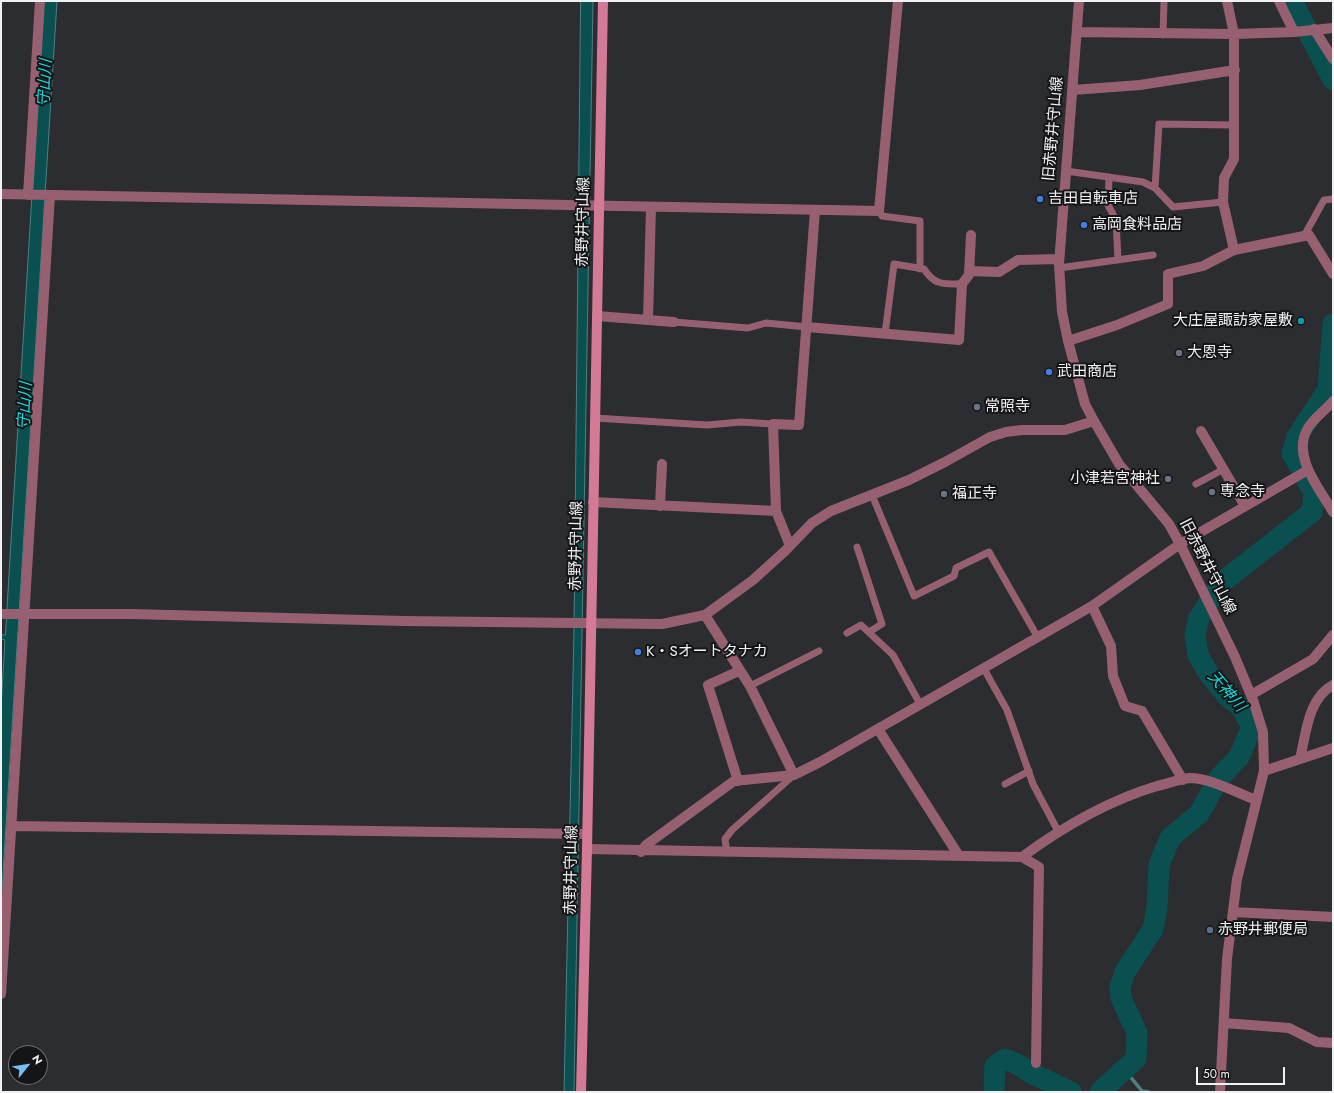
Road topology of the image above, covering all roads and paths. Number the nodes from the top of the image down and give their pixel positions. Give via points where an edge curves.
1 (40, 1) edge
2 (602, 1) edge
3 (898, 1) edge
4 (1080, 1) edge
5 (1164, 1) edge
6 (1227, 1) edge
7 (1279, 1) edge
8 (1333, 28) edge
9 (1314, 29) junction
10 (1077, 32) junction
11 (1294, 32) junction
12 (1234, 34) junction
13 (1163, 35) junction
14 (1333, 58) edge
15 (1235, 70) junction
16 (1073, 90) junction
17 (1234, 125) junction
18 (1066, 171) junction
19 (1109, 177) junction
20 (1155, 188) junction
21 (1, 194) edge
22 (28, 195) junction
23 (50, 196) junction
24 (1333, 199) edge
25 (1223, 202) junction
26 (599, 206) junction
27 (651, 207) junction
28 (815, 210) junction
29 (879, 211) junction
30 (971, 236) dead end
31 (1304, 236) junction
32 (1234, 250) junction
33 (1153, 255) dead end
34 (1118, 260) junction
35 (1059, 263) junction
36 (920, 269) junction
37 (969, 272) junction
38 (1333, 274) edge
39 (962, 284) junction
40 (597, 316) junction
41 (648, 320) junction
42 (674, 322) joint
43 (807, 327) junction
44 (885, 334) junction
45 (1068, 341) junction
46 (1333, 401) edge
47 (595, 418) junction
48 (1094, 421) junction
49 (773, 424) junction
50 (1201, 430) dead end
51 (662, 464) dead end
52 (1224, 469) junction
53 (1308, 470) junction
54 (1196, 484) dead end
55 (872, 494) junction
56 (593, 502) junction
57 (660, 506) junction
58 (1245, 506) junction
59 (776, 511) junction
60 (1333, 512) edge
61 (1180, 544) junction
62 (790, 546) junction
63 (857, 547) dead end
64 (1092, 606) junction
65 (1, 614) edge
66 (25, 614) junction
67 (705, 615) junction
68 (592, 624) junction
69 (847, 632) dead end
70 (869, 632) junction
71 (1333, 635) edge
72 (1037, 636) junction
73 (819, 651) dead end
74 (984, 669) junction
75 (739, 671) junction
76 (1333, 685) edge
77 (750, 686) junction
78 (1251, 695) junction
79 (920, 704) junction
80 (878, 729) junction
81 (1333, 748) edge
82 (1300, 759) junction
83 (1029, 770) junction
84 (1264, 771) junction
85 (794, 776) junction
86 (1183, 780) junction
87 (738, 781) junction
88 (1005, 784) dead end
89 (1256, 800) junction
90 (12, 826) junction
91 (1058, 831) junction
92 (588, 834) junction
93 (588, 849) junction
94 (641, 852) junction
95 (727, 853) junction
96 (960, 856) junction
97 (1022, 857) junction
98 (1233, 912) junction
99 (1333, 917) edge
100 (1, 994) edge
101 (1224, 1023) junction
102 (1333, 1043) edge
103 (1036, 1063) dead end
104 (581, 1092) edge
105 (1220, 1092) edge

1 - 22 street
2 - 26 main road, 赤野井守山線
3 - 29 street
4 - 10 street, 旧赤野井守山線
5 - 13 lane
6 - 12 street
7 - 11 street
8 - 9 street
9 - 11 street
9 - 14 street
10 - 13 street
10 - 16 street, 旧赤野井守山線
11 - 12 street
12 - 13 street
12 - 15 street
15 - 16 street via 1140,85
15 - 17 street
16 - 18 street, 旧赤野井守山線
17 - 20 lane via 1159,124
17 - 25 street via 1234,159 1224,178
18 - 19 lane
18 - 35 street, 旧赤野井守山線
19 - 20 lane via 1143,182
19 - 34 lane via 1108,204 1116,220
20 - 25 lane via 1172,207
21 - 22 street
22 - 23 street
23 - 26 street
23 - 66 street
24 - 31 lane via 1324,200
25 - 32 street
26 - 27 street
26 - 40 main road, 赤野井守山線
27 - 28 street
27 - 41 street
28 - 29 street
28 - 43 street
29 - 36 lane via 882,216 920,221
30 - 37 street
31 - 32 street
31 - 38 street via 1309,235
32 - 45 street via 1203,266 1168,274 1168,304
33 - 34 lane
34 - 35 lane
35 - 37 street via 1018,260 999,272
35 - 45 street, 旧赤野井守山線 via 1062,312
36 - 39 lane via 940,284
36 - 44 lane via 894,264
37 - 39 street
39 - 44 street via 959,340
40 - 41 street
40 - 47 main road, 赤野井守山線
41 - 42 street
42 - 43 lane via 748,328 766,323
43 - 44 street
43 - 49 street via 800,425
45 - 48 street, 旧赤野井守山線 via 1085,404
46 - 53 street via 1308,428 1302,448
47 - 49 lane via 707,425 741,422
47 - 56 main road, 赤野井守山線
48 - 55 street via 1065,430 1022,430 996,435 945,462
48 - 61 street, 旧赤野井守山線 via 1119,464 1169,524
49 - 59 street
50 - 52 street
51 - 57 street
52 - 54 lane
52 - 58 street
53 - 58 street
53 - 60 street
55 - 62 street via 831,510 812,523
55 - 72 lane via 914,596 954,576 956,568 989,552
56 - 57 street
56 - 68 main road, 赤野井守山線
57 - 59 street
58 - 61 street
59 - 62 street
61 - 64 street
61 - 78 street, 旧赤野井守山線
62 - 67 street via 753,580
63 - 70 lane via 882,624
64 - 72 street
64 - 86 street via 1111,646 1113,676 1125,706 1142,711
65 - 66 street
66 - 68 street
66 - 90 street
67 - 68 street via 662,624
67 - 75 street
68 - 92 main road, 赤野井守山線
69 - 70 lane via 861,625
70 - 79 lane via 893,655
71 - 78 street via 1313,658
72 - 74 street
73 - 77 lane
74 - 79 street
74 - 83 lane via 1007,710
75 - 77 street
75 - 87 street via 708,685
76 - 82 street via 1324,689 1312,711
77 - 85 street
78 - 84 street, 旧赤野井守山線 via 1263,732
79 - 80 street
80 - 85 street
80 - 96 street
81 - 82 street
82 - 84 street
83 - 88 lane
83 - 91 lane via 1033,784
84 - 89 street, 旧赤野井守山線
85 - 87 street
85 - 95 lane via 732,830 725,839
86 - 89 street via 1189,778 1212,783
86 - 91 street via 1134,793
87 - 94 street via 734,781 696,807 646,845
89 - 98 street, 旧赤野井守山線 via 1237,878
90 - 92 street
90 - 100 street
91 - 97 street
92 - 93 main road, 赤野井守山線
93 - 94 street
93 - 104 main road, 赤野井守山線
94 - 95 street
95 - 96 street
96 - 97 street
97 - 103 street via 1039,867
98 - 99 street
98 - 101 street, 旧赤野井守山線 via 1227,959
101 - 102 street via 1289,1028 1317,1042
101 - 105 street, 旧赤野井守山線

